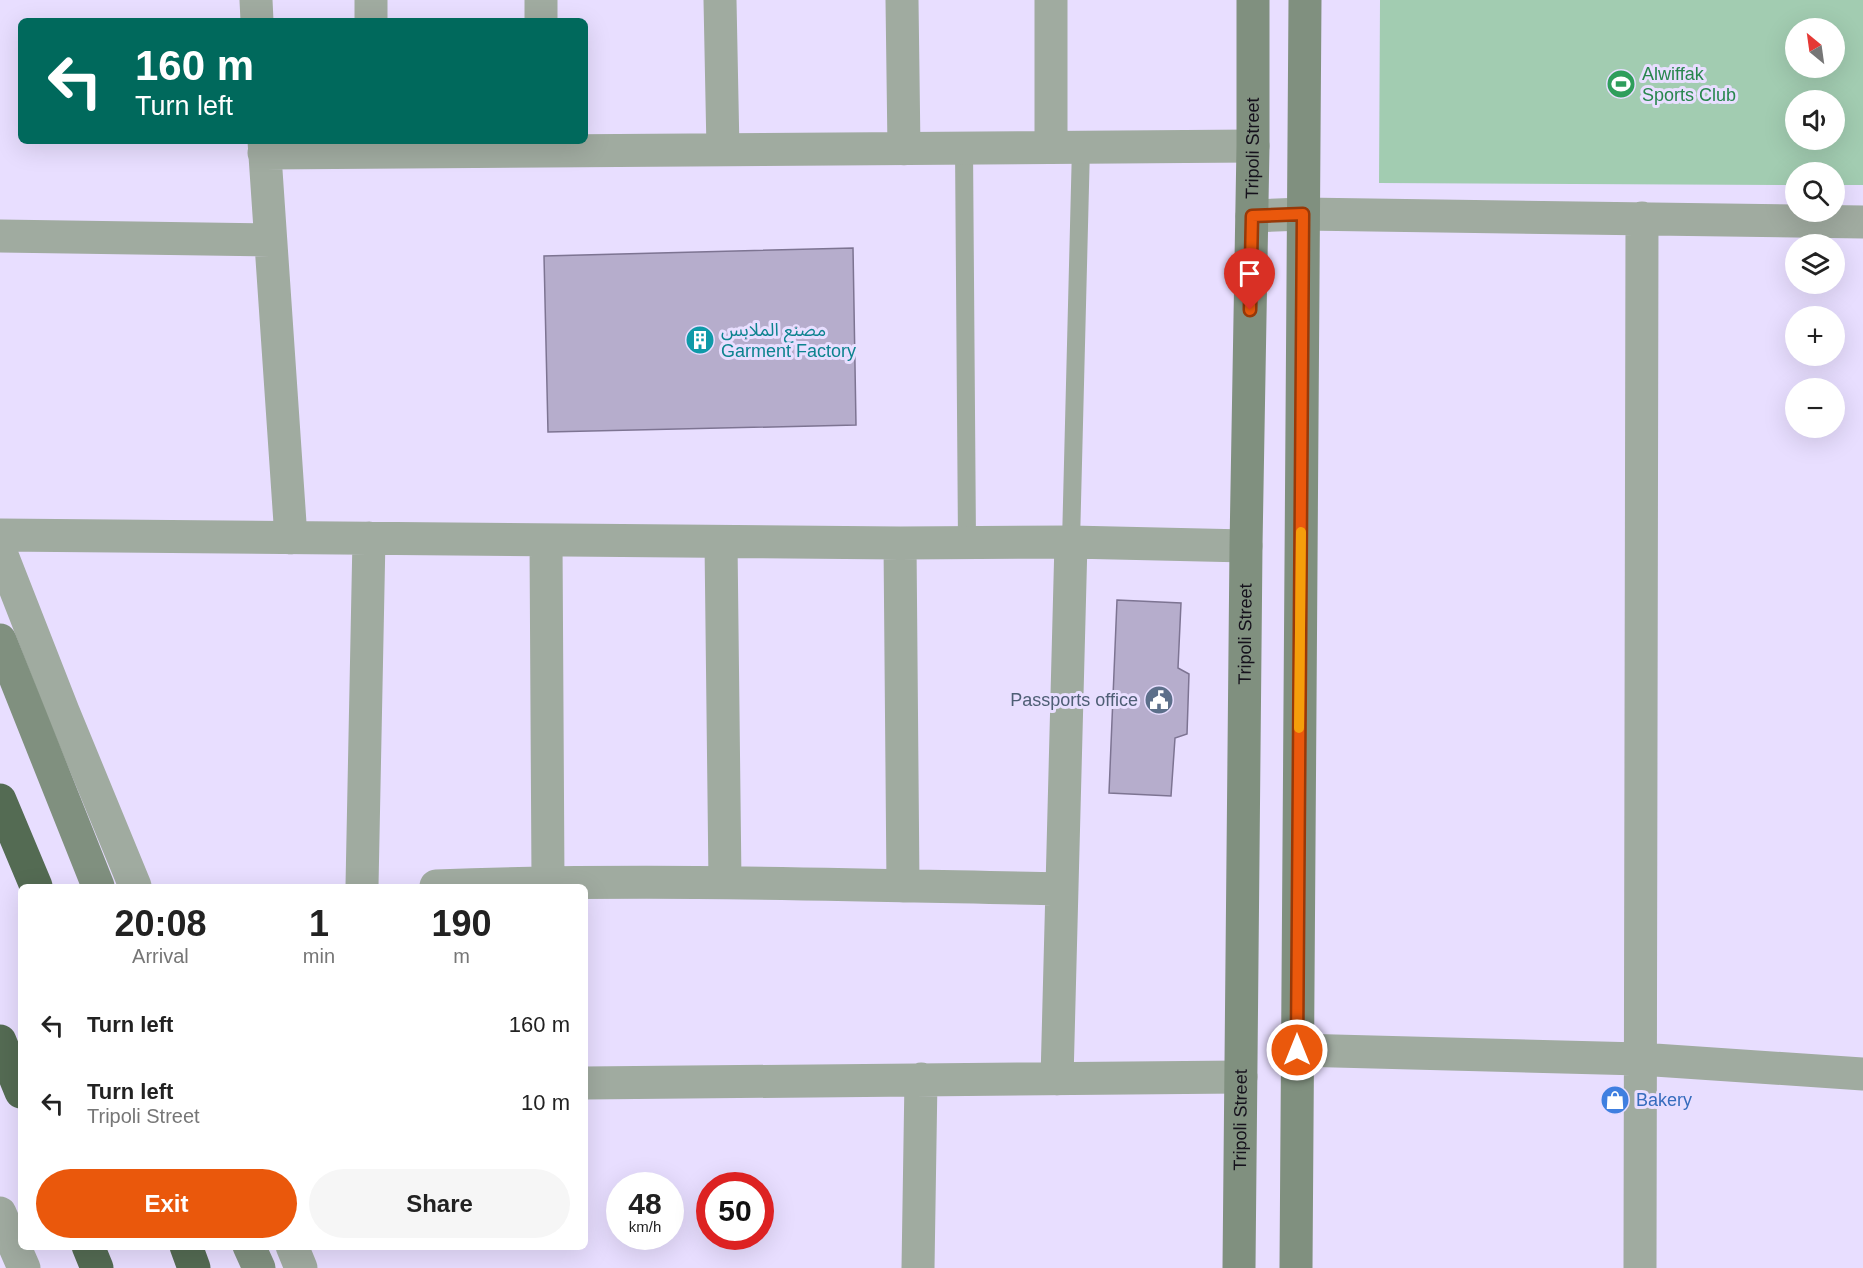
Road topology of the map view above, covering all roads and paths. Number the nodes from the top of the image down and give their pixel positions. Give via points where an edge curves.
1 (256, 0) edge
2 (371, 0) edge
3 (541, 0) edge
4 (720, 0) edge
5 (902, 0) edge
6 (1051, 0) edge
7 (1253, 0) edge
8 (1305, 0) edge
9 (257, 18) edge
10 (371, 18) edge
11 (541, 18) edge
12 (542, 146) edge
13 (1254, 146) junction
14 (264, 147) edge
15 (370, 147) edge
16 (1066, 147) junction
17 (904, 148) junction
18 (964, 148) junction
19 (723, 150) junction
20 (1303, 214) junction
21 (1252, 216) junction
22 (1642, 218) junction
23 (1863, 222) edge
24 (0, 236) edge
25 (270, 240) junction
26 (0, 535) edge
27 (291, 538) junction
28 (369, 538) junction
29 (546, 540) junction
30 (721, 542) junction
31 (1071, 542) junction
32 (900, 543) junction
33 (967, 543) junction
34 (1246, 546) junction
35 (0, 550) edge
36 (0, 640) edge
37 (0, 800) edge
38 (548, 882) junction
39 (725, 882) junction
40 (35, 884) edge
41 (97, 884) edge
42 (134, 884) edge
43 (362, 884) edge
44 (492, 884) edge
45 (903, 886) junction
46 (1062, 889) junction
47 (0, 1041) edge
48 (1297, 1050) junction
49 (1640, 1059) junction
50 (1863, 1074) edge
51 (1241, 1077) junction
52 (921, 1079) junction
53 (1057, 1079) junction
54 (588, 1083) edge
55 (18, 1085) edge
56 (18, 1104) edge
57 (0, 1111) edge
58 (0, 1213) edge
59 (90, 1250) edge
60 (187, 1250) edge
61 (251, 1250) edge
62 (294, 1250) edge
63 (24, 1268) edge
64 (97, 1268) edge
65 (194, 1268) edge
66 (259, 1268) edge
67 (302, 1268) edge
68 (918, 1268) edge
69 (1239, 1268) edge
70 (1296, 1268) edge
71 (1640, 1268) edge

1 - 9 street
2 - 10 street
3 - 11 street
4 - 19 street
5 - 17 street
6 - 16 street
7 - 13 main road, Tripoli Street
8 - 20 main road
12 - 15 street
12 - 19 street
13 - 16 street
13 - 21 main road, Tripoli Street
14 - 15 street
14 - 25 street
16 - 18 street
16 - 31 lane
17 - 18 street
17 - 19 street
18 - 33 lane
20 - 21 street
20 - 22 street
20 - 48 main road
21 - 34 main road, Tripoli Street
22 - 23 street
22 - 49 street
24 - 25 street
25 - 27 street
26 - 27 street
27 - 28 street
28 - 29 street
28 - 43 street
29 - 30 street
29 - 38 street
30 - 32 street
30 - 39 street
31 - 33 street
31 - 34 street
31 - 46 street
32 - 33 street
32 - 45 street
34 - 51 main road, Tripoli Street
35 - 42 street
36 - 41 main road
37 - 40 highway
38 - 39 street
38 - 44 street
39 - 45 street
45 - 46 street
46 - 53 street
47 - 55 highway
48 - 49 street
48 - 70 main road
49 - 50 street
49 - 71 street
51 - 53 street
51 - 69 main road, Tripoli Street
52 - 53 street
52 - 54 street
52 - 68 street
56 - 57 highway
58 - 63 street
59 - 64 highway
60 - 65 highway
61 - 66 main road
62 - 67 street

